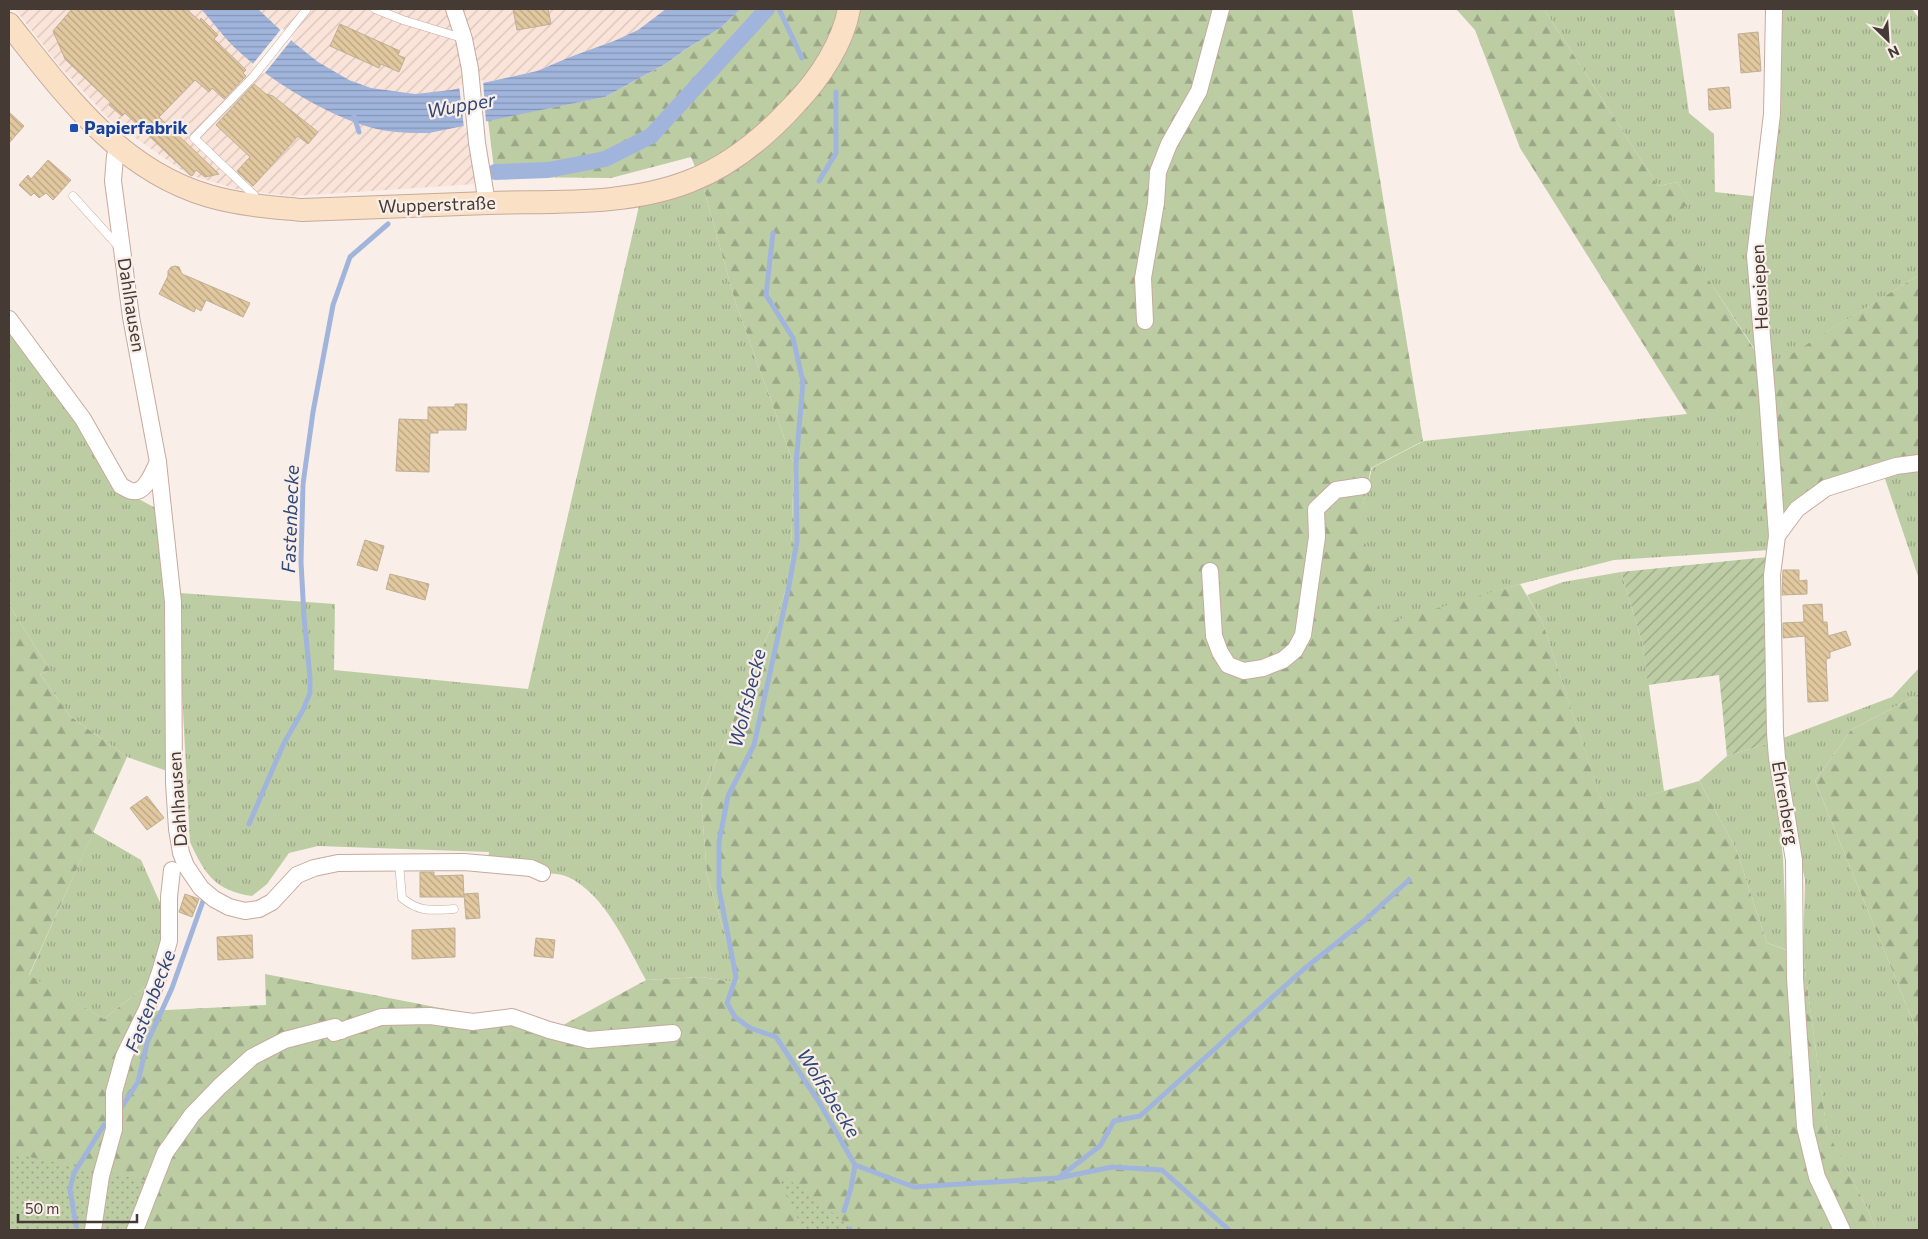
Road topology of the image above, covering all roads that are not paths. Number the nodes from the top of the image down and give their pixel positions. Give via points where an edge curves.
1 (307, 9) edge
2 (375, 9) edge
3 (454, 9) edge
4 (849, 9) edge
5 (1221, 9) edge
6 (1774, 9) edge
7 (9, 24) edge
8 (464, 39) junction
9 (119, 148) junction
10 (73, 196) dead end
11 (487, 203) junction
12 (257, 206) junction
13 (122, 250) junction
14 (9, 319) edge
15 (1145, 321) dead end
16 (158, 462) junction
17 (1919, 463) edge
18 (1363, 486) dead end
19 (1776, 536) junction
20 (1210, 570) dead end
21 (399, 863) junction
22 (172, 870) dead end
23 (542, 873) dead end
24 (454, 910) dead end
25 (673, 1033) dead end
26 (93, 1230) edge
27 (135, 1230) edge
28 (1842, 1230) edge

1 - 12 lane via 253,77 194,138 254,195
2 - 8 lane
3 - 8 street
4 - 11 main road, Wupperstraße via 835,48 813,86 754,144 721,166 690,182 653,193 591,200
5 - 15 street via 1199,91 1169,144 1158,172 1143,278
6 - 19 street, Heusiepen via 1772,114 1755,256
7 - 9 main road, Wupperstraße via 71,102
8 - 11 street
9 - 12 main road, Wupperstraße via 178,185 208,196
9 - 13 street, Dahlhausen via 115,156 113,181
10 - 13 lane
11 - 12 main road, Wupperstraße via 302,210
13 - 16 street, Dahlhausen
14 - 16 street via 83,419 121,486 139,490 146,485
16 - 21 street, Dahlhausen via 173,602 177,829 186,866 201,888 214,899 245,911 259,909 272,902 297,875 314,868 338,863
17 - 19 street via 1896,466 1826,488 1797,510
18 - 20 street via 1336,490 1316,509 1317,537 1303,635 1295,650 1282,660 1244,671 1228,665 1214,636
19 - 28 street, Ehrenberg via 1772,576 1774,733 1796,879 1795,969 1805,1126 1817,1177
21 - 23 street, Dahlhausen via 464,862 531,868
21 - 24 lane via 402,898 410,905 418,909
22 - 26 street via 169,942 147,1009 124,1056 114,1092 114,1129 101,1176
25 - 27 street via 588,1040 512,1018 473,1022 430,1016 382,1017 337,1032 335,1027 285,1040 252,1057 192,1115 165,1153

